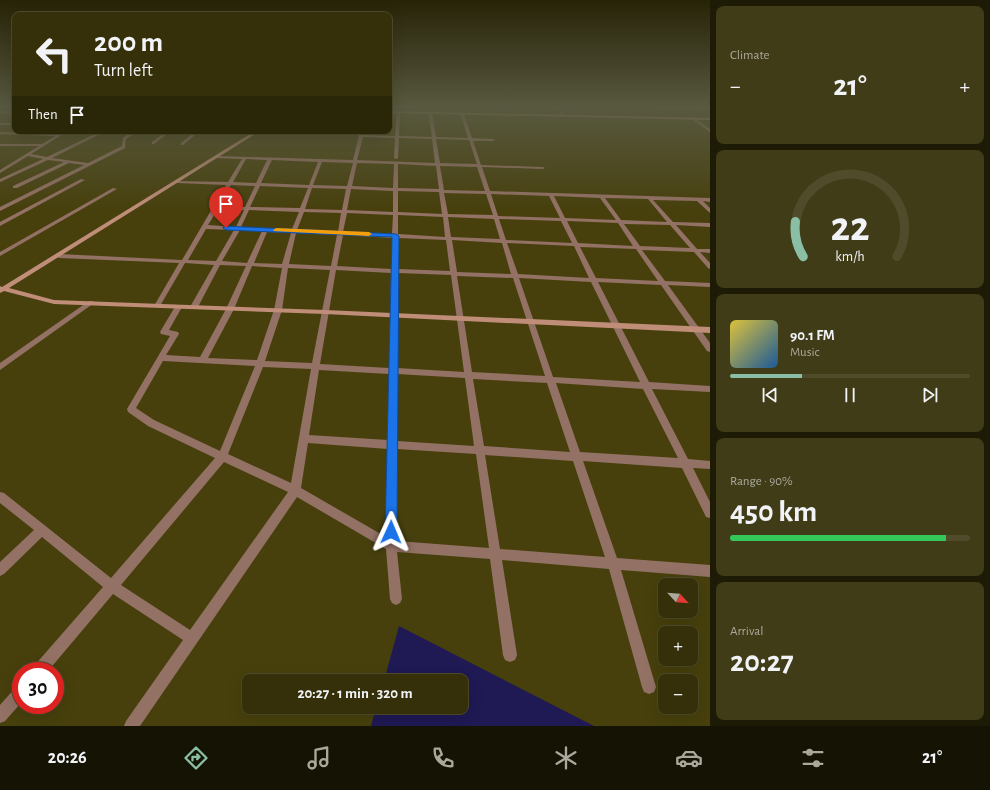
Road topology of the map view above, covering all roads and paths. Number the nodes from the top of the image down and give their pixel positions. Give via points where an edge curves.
1 (50, 141) edge
2 (84, 141) edge
3 (124, 141) edge
4 (156, 141) edge
5 (186, 141) edge
6 (242, 141) edge
7 (360, 141) edge
8 (396, 141) edge
9 (433, 141) edge
10 (471, 141) edge
11 (153, 143) dead end
12 (182, 144) dead end
13 (0, 145) edge
14 (43, 145) junction
15 (28, 155) junction
16 (217, 157) junction
17 (49, 158) junction
18 (245, 158) junction
19 (270, 159) junction
20 (320, 161) junction
21 (396, 161) junction
22 (68, 162) junction
23 (356, 162) junction
24 (88, 165) junction
25 (437, 165) junction
26 (479, 166) junction
27 (543, 168) dead end
28 (0, 172) edge
29 (83, 180) dead end
30 (0, 181) edge
31 (176, 182) junction
32 (230, 184) junction
33 (47, 185) junction
34 (258, 185) junction
35 (310, 186) junction
36 (15, 187) dead end
37 (349, 188) junction
38 (67, 189) junction
39 (115, 189) dead end
40 (396, 190) junction
41 (441, 191) junction
42 (488, 193) junction
43 (551, 196) junction
44 (602, 197) junction
45 (650, 199) junction
46 (699, 200) junction
47 (710, 200) edge
48 (215, 207) junction
49 (0, 209) edge
50 (247, 209) junction
51 (301, 210) junction
52 (710, 211) edge
53 (344, 212) junction
54 (396, 213) junction
55 (444, 215) junction
56 (496, 217) junction
57 (563, 220) junction
58 (620, 222) junction
59 (0, 224) edge
60 (673, 224) junction
61 (710, 225) edge
62 (204, 227) junction
63 (238, 228) junction
64 (265, 230) junction
65 (294, 231) junction
66 (340, 233) junction
67 (396, 236) junction
68 (448, 238) junction
69 (504, 241) junction
70 (575, 244) junction
71 (637, 247) junction
72 (696, 250) junction
73 (710, 251) edge
74 (0, 254) edge
75 (59, 256) junction
76 (183, 261) junction
77 (218, 263) junction
78 (248, 264) junction
79 (285, 266) junction
80 (710, 267) edge
81 (334, 268) junction
82 (395, 270) junction
83 (454, 273) junction
84 (515, 275) junction
85 (592, 279) junction
86 (663, 283) junction
87 (710, 285) edge
88 (1, 289) edge
89 (91, 303) junction
90 (157, 306) junction
91 (178, 307) junction
92 (194, 307) junction
93 (230, 308) junction
94 (278, 310) junction
95 (325, 312) junction
96 (393, 315) junction
97 (461, 318) junction
98 (530, 321) junction
99 (616, 325) junction
100 (696, 329) junction
101 (710, 330) edge
102 (710, 349) edge
103 (162, 358) junction
104 (202, 361) junction
105 (260, 364) junction
106 (0, 367) edge
107 (316, 367) junction
108 (392, 371) junction
109 (469, 376) junction
110 (550, 380) junction
111 (646, 386) junction
112 (710, 389) edge
113 (303, 439) junction
114 (392, 445) junction
115 (480, 450) junction
116 (223, 456) junction
117 (577, 456) junction
118 (685, 463) junction
119 (710, 465) edge
120 (295, 490) junction
121 (0, 497) edge
122 (710, 513) edge
123 (42, 530) junction
124 (391, 546) junction
125 (496, 554) junction
126 (613, 564) junction
127 (0, 570) edge
128 (710, 571) edge
129 (112, 586) junction
130 (396, 599) dead end
131 (192, 638) junction
132 (510, 655) dead end
133 (47, 662) edge
134 (649, 687) dead end
135 (12, 702) edge
136 (0, 716) edge
137 (131, 726) edge

1 - 14 street
2 - 17 street
3 - 24 street via 124,147
4 - 11 street
5 - 12 street
6 - 16 street
7 - 23 street
8 - 21 street
9 - 25 street
10 - 26 street
13 - 14 street
14 - 15 street
15 - 17 street
15 - 28 street
16 - 18 street
16 - 31 street
17 - 22 street
17 - 30 street
18 - 19 street
18 - 32 street
19 - 20 street
19 - 34 street
20 - 23 street
20 - 35 street
21 - 23 street
21 - 25 street
21 - 40 street
22 - 24 street
22 - 36 street
23 - 37 street
24 - 33 street
25 - 26 street
25 - 41 street
26 - 27 street
26 - 42 street
29 - 38 street
31 - 32 street
31 - 75 street
32 - 34 street
32 - 48 street
33 - 38 street
33 - 49 street
34 - 35 street
34 - 50 street
35 - 37 street
35 - 51 street
37 - 40 street
37 - 53 street
38 - 59 street
39 - 74 street
40 - 41 street
40 - 54 street
41 - 42 street
41 - 55 street
42 - 43 street
42 - 56 street
43 - 44 street
43 - 57 street
44 - 45 street
44 - 58 street
45 - 46 street
45 - 60 street
46 - 47 street
46 - 52 street
48 - 50 street
48 - 62 street
50 - 51 street
50 - 63 street
51 - 53 street
51 - 65 street
53 - 54 street
53 - 66 street
54 - 55 street
54 - 67 street
55 - 56 street
55 - 68 street
56 - 57 street
56 - 69 street
57 - 58 street
57 - 70 street
58 - 60 street
58 - 71 street
60 - 61 street
60 - 72 street
62 - 63 street
62 - 76 street
63 - 64 street
63 - 77 street
64 - 65 street
64 - 78 street
65 - 66 street
65 - 79 street
66 - 67 street
66 - 81 street
67 - 68 street
67 - 82 street
68 - 69 street
68 - 83 street
69 - 70 street
69 - 84 street
70 - 71 street
70 - 85 street
71 - 72 street
71 - 86 street
72 - 73 street
72 - 80 street
75 - 76 street
75 - 88 street
76 - 77 street
76 - 90 street
77 - 78 street
77 - 92 street
78 - 79 street
78 - 93 street
79 - 81 street
79 - 94 street
81 - 82 street
81 - 95 street
82 - 83 street
82 - 96 street
83 - 84 street
83 - 97 street
84 - 85 street
84 - 98 street
85 - 86 street
85 - 99 street
86 - 87 street
86 - 100 street
88 - 89 street via 54,302
89 - 90 street
89 - 106 street
90 - 91 street
91 - 92 street
91 - 103 street via 164,332 175,334
92 - 93 street
93 - 94 street
93 - 104 street
94 - 95 street
94 - 105 street
95 - 96 street
95 - 107 street
96 - 97 street
96 - 108 street
97 - 98 street
97 - 109 street
98 - 99 street
98 - 110 street
99 - 100 street
99 - 111 street
100 - 101 street
100 - 102 street
103 - 104 street
103 - 116 street via 131,409 151,423
104 - 105 street
105 - 107 street
105 - 116 street
107 - 108 street
107 - 113 street
108 - 109 street
108 - 114 street
109 - 110 street
109 - 115 street
110 - 111 street
110 - 117 street
111 - 112 street
111 - 118 street
113 - 114 street
113 - 120 street
114 - 115 street
114 - 124 street
115 - 117 street
115 - 125 street
116 - 120 street
116 - 129 street
117 - 118 street
117 - 126 street
118 - 119 street
118 - 122 street
120 - 124 street
120 - 131 street
121 - 123 street
123 - 127 street
123 - 129 street
124 - 125 street
124 - 130 street
125 - 126 street
125 - 132 street
126 - 128 street
126 - 134 street
129 - 131 street
129 - 133 street
131 - 137 street
135 - 136 street

